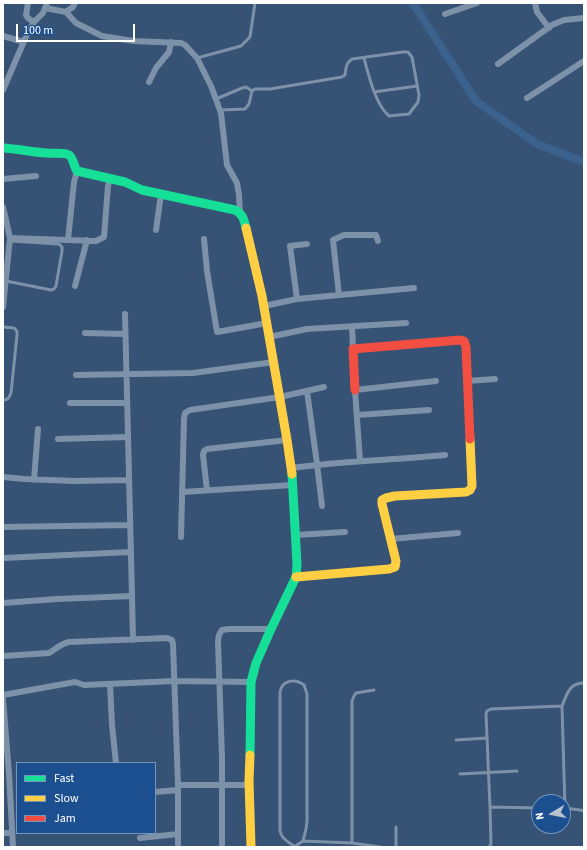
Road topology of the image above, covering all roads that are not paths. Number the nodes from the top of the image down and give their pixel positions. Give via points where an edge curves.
1 (28, 3) edge
2 (75, 3) edge
3 (255, 3) edge
4 (477, 3) edge
5 (535, 3) edge
6 (46, 5) edge
7 (66, 12) junction
8 (445, 14) dead end
9 (584, 18) edge
10 (34, 22) junction
11 (549, 28) junction
12 (3, 36) edge
13 (24, 42) junction
14 (171, 42) junction
15 (197, 58) junction
16 (364, 58) junction
17 (584, 61) edge
18 (498, 64) dead end
19 (149, 82) dead end
20 (417, 86) junction
21 (3, 90) edge
22 (252, 92) junction
23 (374, 92) junction
24 (527, 98) dead end
25 (216, 99) junction
26 (220, 110) junction
27 (3, 148) edge
28 (77, 171) junction
29 (36, 176) dead end
30 (110, 178) junction
31 (3, 179) edge
32 (161, 194) junction
33 (3, 207) edge
34 (240, 212) junction
35 (156, 230) dead end
36 (10, 239) junction
37 (68, 240) junction
38 (87, 240) junction
39 (204, 240) dead end
40 (378, 241) dead end
41 (307, 244) dead end
42 (5, 284) edge
43 (75, 286) dead end
44 (414, 288) dead end
45 (339, 295) junction
46 (297, 299) junction
47 (264, 306) junction
48 (3, 307) edge
49 (125, 314) dead end
50 (267, 323) junction
51 (406, 323) dead end
52 (352, 326) junction
53 (3, 327) edge
54 (85, 333) dead end
55 (125, 334) junction
56 (270, 337) junction
57 (353, 349) junction
58 (274, 362) junction
59 (126, 374) junction
60 (76, 375) dead end
61 (495, 379) dead end
62 (436, 381) dead end
63 (467, 381) junction
64 (324, 387) dead end
65 (355, 390) junction
66 (307, 391) junction
67 (280, 397) junction
68 (3, 400) edge
69 (70, 403) dead end
70 (127, 403) junction
71 (429, 410) dead end
72 (357, 415) junction
73 (38, 429) dead end
74 (128, 437) junction
75 (58, 439) dead end
76 (287, 440) junction
77 (445, 455) dead end
78 (360, 461) junction
79 (317, 464) junction
80 (291, 468) junction
81 (3, 477) edge
82 (34, 480) junction
83 (129, 480) junction
84 (292, 485) junction
85 (207, 490) junction
86 (182, 492) junction
87 (322, 506) dead end
88 (130, 525) junction
89 (3, 527) edge
90 (345, 532) dead end
91 (458, 533) dead end
92 (296, 535) junction
93 (181, 537) dead end
94 (391, 539) junction
95 (131, 552) junction
96 (3, 558) edge
97 (296, 577) junction
98 (132, 596) junction
99 (3, 603) edge
100 (271, 629) junction
101 (133, 640) junction
102 (3, 656) edge
103 (175, 682) junction
104 (220, 682) junction
105 (251, 682) junction
106 (584, 683) edge
107 (110, 684) junction
108 (374, 690) dead end
109 (3, 695) edge
110 (3, 699) edge
111 (562, 706) junction
112 (487, 738) junction
113 (456, 740) dead end
114 (116, 762) edge
115 (517, 771) dead end
116 (488, 773) junction
117 (460, 774) dead end
118 (222, 785) junction
119 (250, 785) junction
120 (178, 787) junction
121 (156, 792) edge
122 (564, 794) edge
123 (490, 807) junction
124 (531, 808) edge
125 (571, 809) edge
126 (584, 811) edge
127 (396, 827) dead end
128 (12, 833) junction
129 (3, 834) edge
130 (178, 834) junction
131 (140, 838) dead end
132 (302, 841) junction
133 (352, 843) junction
134 (13, 847) edge
135 (178, 847) edge
136 (222, 847) edge
137 (252, 847) edge
138 (294, 847) edge
139 (380, 847) edge
140 (396, 847) edge
141 (489, 847) edge

1 - 10 street via 26,15
2 - 7 street
3 - 15 lane via 250,37 241,46
4 - 8 street
5 - 11 street via 537,12
6 - 7 street
6 - 10 street
7 - 14 street via 76,23 102,36 133,41
9 - 11 street via 564,20
10 - 13 street
11 - 18 street
12 - 13 street
13 - 21 street
14 - 15 street via 181,43
14 - 19 street via 169,52
15 - 25 street
16 - 20 lane via 408,52 412,57
16 - 22 lane via 349,61 342,77 270,89 255,89
16 - 23 lane
17 - 24 street
20 - 23 lane
20 - 23 lane via 418,102 409,114 389,116 384,112
22 - 25 lane via 246,87
22 - 26 lane via 246,109
25 - 26 street
26 - 34 street via 227,165 237,183
27 - 28 street via 68,154
28 - 30 street
28 - 37 street
29 - 31 street
30 - 32 street
30 - 38 street via 104,237 96,241
32 - 34 street
32 - 35 street
33 - 36 street
34 - 47 street via 244,219
36 - 37 street
36 - 42 street
36 - 42 lane via 59,244 62,252 56,286 52,290
37 - 38 street
38 - 43 street
39 - 50 street via 217,332
40 - 45 street via 376,235 344,235 333,240
41 - 46 street via 290,246
42 - 48 street
44 - 45 street
45 - 46 street
46 - 47 street
47 - 50 street
49 - 55 street
50 - 56 street
51 - 52 street
52 - 56 street via 307,329
52 - 57 street
53 - 68 lane via 14,328 17,335 11,393 9,398
54 - 55 street
55 - 59 street
56 - 58 street
57 - 63 street via 464,341
57 - 65 street
58 - 59 street via 193,372
58 - 67 street
59 - 60 street
59 - 70 street
61 - 63 street
62 - 65 street
63 - 94 street via 472,486 466,492 382,500
64 - 66 street
65 - 72 street
66 - 67 street
66 - 79 street
67 - 76 street
67 - 86 street via 190,410 186,413
69 - 70 street
70 - 74 street
71 - 72 street
72 - 78 street
73 - 82 street
74 - 75 street
74 - 83 street
76 - 80 street
76 - 85 street via 207,449 203,455
77 - 78 street
78 - 79 street
79 - 80 street
79 - 87 street
80 - 84 street
81 - 82 street
82 - 83 street
83 - 88 street
84 - 85 street
84 - 92 street
85 - 86 street
86 - 93 street
88 - 89 street
88 - 95 street
90 - 92 street
91 - 94 street
92 - 97 street
94 - 97 street via 395,567
95 - 96 street
95 - 98 street
97 - 100 street
98 - 99 street
98 - 101 street
100 - 104 street via 222,630 218,641
100 - 105 street via 256,663
101 - 102 street via 69,642 49,653
101 - 103 street via 172,640
103 - 104 street
103 - 107 street
103 - 120 street
104 - 105 street
104 - 118 street
105 - 119 street
106 - 111 lane via 572,686
107 - 109 street via 84,685 75,682
107 - 114 street
108 - 133 lane via 356,693 352,701
110 - 128 street
111 - 112 lane via 490,709 486,714
111 - 122 lane
112 - 113 lane
112 - 116 lane
115 - 116 lane
116 - 117 lane
116 - 123 lane
118 - 119 street
118 - 120 street
118 - 136 street
119 - 137 street
120 - 121 street
120 - 130 street
123 - 124 lane
123 - 141 lane
125 - 126 lane
127 - 140 lane
128 - 129 street
128 - 134 street
130 - 131 street
130 - 135 street
132 - 133 lane
132 - 138 lane
132 - 138 lane via 307,821 306,694 304,685 297,681 287,682 281,687 280,692 280,831 284,840
133 - 139 lane

